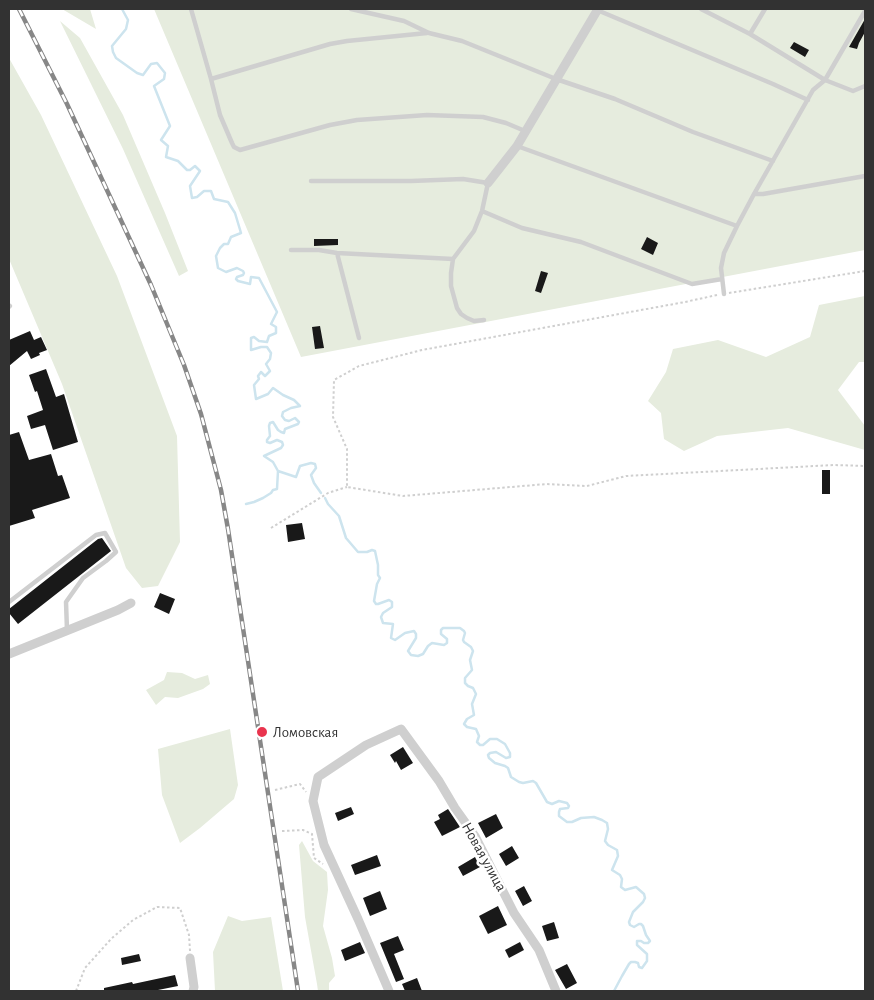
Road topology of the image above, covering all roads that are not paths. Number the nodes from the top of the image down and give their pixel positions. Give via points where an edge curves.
1 (191, 9) edge
2 (351, 9) edge
3 (596, 9) edge
4 (701, 9) edge
5 (765, 9) edge
6 (865, 11) edge
7 (429, 33) junction
8 (750, 34) junction
9 (211, 78) junction
10 (556, 79) junction
11 (825, 80) junction
12 (865, 86) edge
13 (808, 100) junction
14 (526, 132) junction
15 (518, 146) junction
16 (773, 160) junction
17 (865, 176) edge
18 (311, 181) dead end
19 (488, 184) junction
20 (754, 194) junction
21 (482, 211) junction
22 (736, 226) junction
23 (291, 250) dead end
24 (336, 252) junction
25 (453, 259) junction
26 (722, 280) junction
27 (724, 294) road end
28 (484, 320) dead end
29 (360, 338) dead end
30 (9, 602) edge
31 (131, 602) dead end
32 (67, 630) junction
33 (9, 654) edge
34 (190, 958) road end
35 (193, 991) edge
36 (390, 991) edge
37 (556, 991) edge

1 - 9 lane
2 - 7 lane via 404,21
3 - 10 street
3 - 13 lane
4 - 8 lane
5 - 8 lane
6 - 11 lane
7 - 9 lane via 338,42
7 - 10 lane via 462,41
8 - 11 lane
9 - 14 lane via 220,115 232,144 240,150 330,125 427,115 483,118
10 - 14 street
10 - 16 lane
11 - 12 lane via 853,90
11 - 13 lane via 813,90
13 - 16 lane
14 - 15 street
15 - 19 street
15 - 22 lane
16 - 20 lane
17 - 20 lane
18 - 19 lane via 463,179
19 - 21 lane
20 - 22 lane
21 - 25 lane via 474,231
21 - 26 lane via 522,228 581,242 692,284
22 - 26 lane via 724,253
23 - 24 lane
24 - 25 lane
24 - 29 lane
25 - 28 lane via 450,286 461,314 474,321
26 - 27 lane
30 - 32 lane via 96,535 105,533 116,552 83,578 66,602
31 - 32 street
32 - 33 street
34 - 35 street
36 - 37 street, Новая улица via 324,845 313,801 318,777 366,745 400,729 440,781 475,836 514,912 539,950

